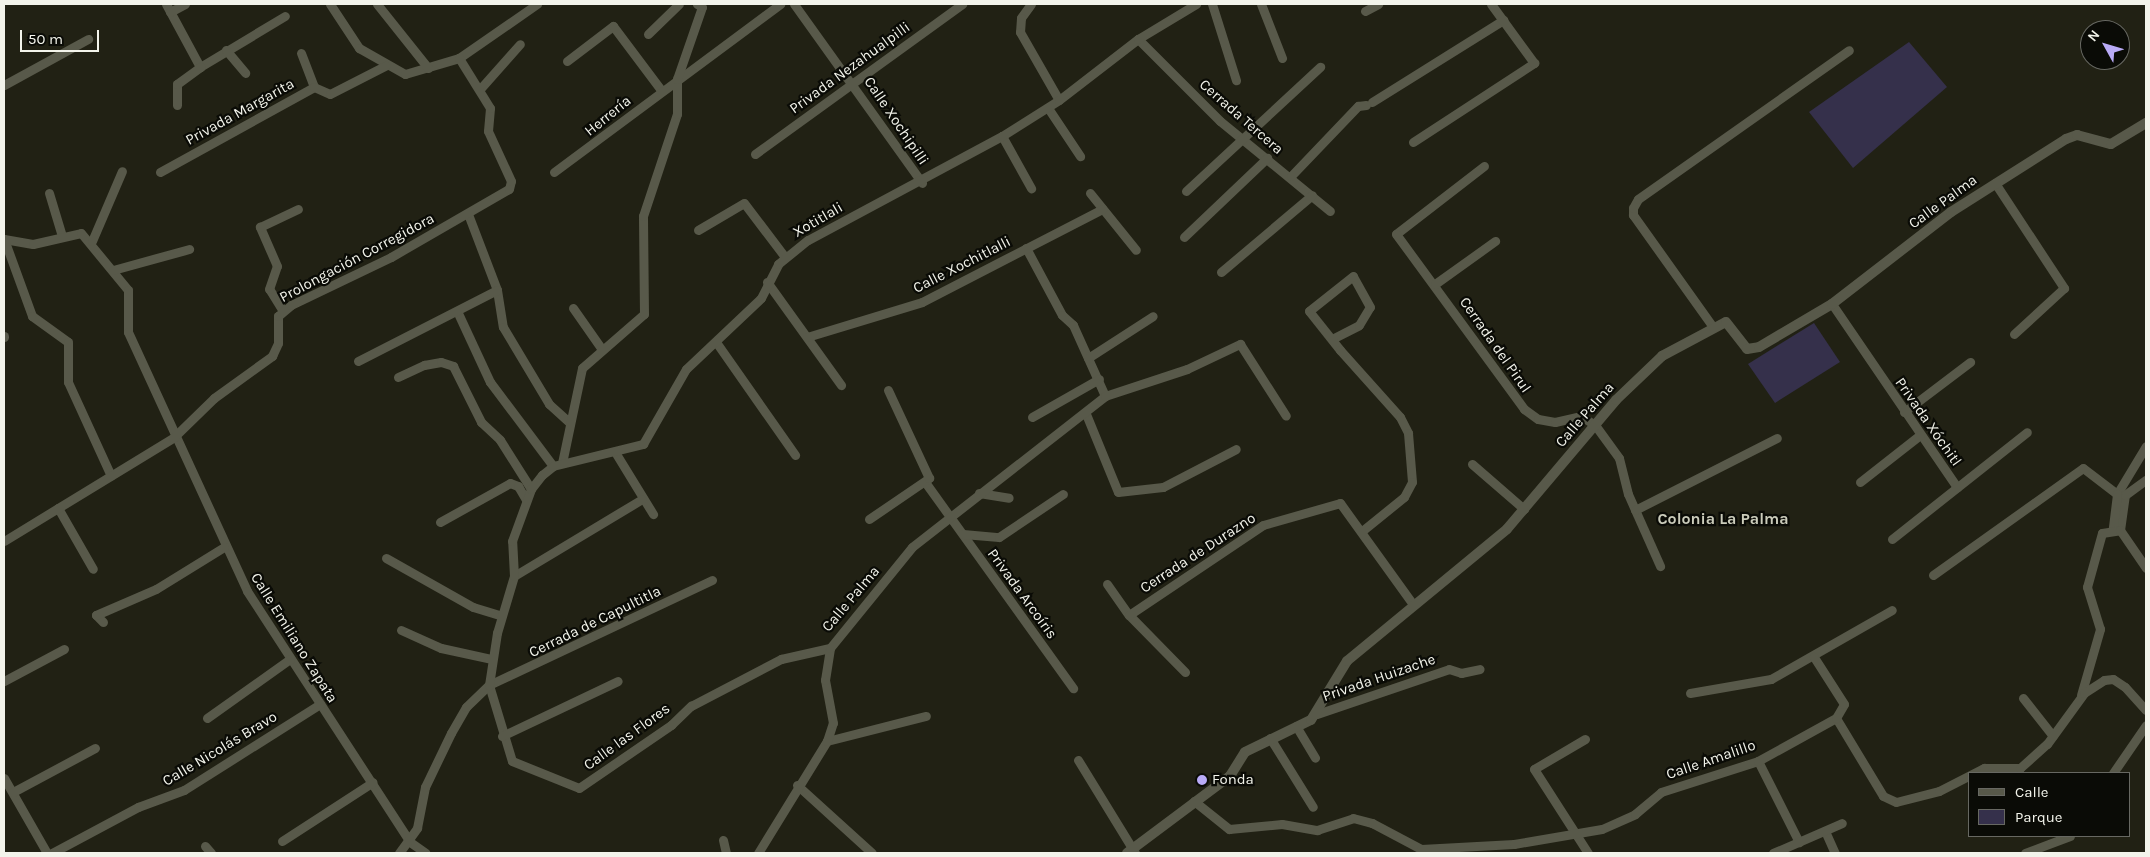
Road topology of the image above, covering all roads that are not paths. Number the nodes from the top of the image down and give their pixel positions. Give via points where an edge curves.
1 (166, 4) edge
2 (185, 4) edge
3 (330, 4) edge
4 (378, 4) edge
5 (537, 4) edge
6 (678, 4) edge
7 (780, 4) edge
8 (794, 4) edge
9 (962, 4) edge
10 (1030, 4) edge
11 (1196, 4) edge
12 (1212, 4) edge
13 (1261, 4) edge
14 (1378, 4) edge
15 (1491, 4) edge
16 (701, 5) edge
17 (1365, 11) dead end
18 (170, 12) junction
19 (285, 16) dead end
20 (1503, 20) junction
21 (648, 34) dead end
22 (1138, 39) junction
23 (88, 40) dead end
24 (520, 44) dead end
25 (226, 50) junction
26 (1850, 50) dead end
27 (301, 53) dead end
28 (460, 58) junction
29 (1282, 58) dead end
30 (567, 61) dead end
31 (385, 66) junction
32 (200, 67) junction
33 (1320, 67) dead end
34 (428, 68) junction
35 (244, 73) dead end
36 (677, 79) junction
37 (1236, 80) dead end
38 (854, 83) junction
39 (4, 85) edge
40 (314, 87) junction
41 (480, 89) junction
42 (661, 90) junction
43 (1059, 100) junction
44 (177, 105) dead end
45 (1048, 108) junction
46 (2146, 124) edge
47 (1002, 136) junction
48 (1243, 139) junction
49 (1413, 142) dead end
50 (755, 154) dead end
51 (1080, 156) dead end
52 (1267, 158) junction
53 (1484, 166) dead end
54 (122, 171) dead end
55 (160, 172) dead end
56 (554, 172) dead end
57 (1291, 176) junction
58 (922, 183) junction
59 (1996, 183) junction
60 (1031, 188) dead end
61 (1186, 191) dead end
62 (49, 193) dead end
63 (1090, 193) dead end
64 (1312, 195) junction
65 (298, 209) dead end
66 (1102, 209) junction
67 (1330, 211) dead end
68 (468, 214) junction
69 (698, 230) dead end
70 (62, 236) junction
71 (1184, 237) dead end
72 (4, 239) edge
73 (1495, 240) dead end
74 (92, 241) junction
75 (1026, 248) junction
76 (189, 249) dead end
77 (1136, 250) dead end
78 (785, 257) junction
79 (113, 270) junction
80 (1221, 272) dead end
81 (767, 282) junction
82 (1435, 284) junction
83 (497, 290) junction
84 (1832, 304) junction
85 (573, 308) dead end
86 (283, 311) junction
87 (456, 312) junction
88 (1153, 316) dead end
89 (1713, 328) junction
90 (2014, 334) dead end
91 (807, 337) junction
92 (1332, 339) junction
93 (716, 342) junction
94 (601, 348) junction
95 (1088, 358) junction
96 (358, 361) dead end
97 (1970, 362) dead end
98 (398, 377) dead end
99 (1099, 379) junction
100 (841, 385) dead end
101 (888, 390) dead end
102 (1105, 396) junction
103 (1904, 412) junction
104 (1086, 414) junction
105 (1286, 416) dead end
106 (1032, 417) dead end
107 (569, 422) junction
108 (1595, 425) junction
109 (2027, 432) dead end
110 (1920, 435) junction
111 (173, 438) junction
112 (1778, 438) dead end
113 (2146, 446) edge
114 (1236, 449) dead end
115 (615, 452) junction
116 (795, 455) dead end
117 (1472, 464) dead end
118 (558, 465) junction
119 (111, 476) junction
120 (2146, 480) edge
121 (925, 482) junction
122 (1860, 482) dead end
123 (1956, 487) junction
124 (531, 489) junction
125 (979, 494) junction
126 (1063, 494) dead end
127 (2117, 494) junction
128 (1009, 498) dead end
129 (642, 499) junction
130 (526, 500) junction
131 (58, 508) junction
132 (1524, 509) junction
133 (1635, 510) junction
134 (652, 514) dead end
135 (950, 515) junction
136 (869, 519) dead end
137 (440, 522) dead end
138 (2117, 530) junction
139 (1362, 531) junction
140 (963, 534) junction
141 (1892, 539) dead end
142 (4, 541) edge
143 (224, 547) junction
144 (386, 558) dead end
145 (1660, 566) dead end
146 (2146, 568) edge
147 (93, 569) dead end
148 (1933, 575) dead end
149 (514, 576) junction
150 (712, 580) dead end
151 (1107, 584) dead end
152 (1412, 603) junction
153 (1892, 610) dead end
154 (1129, 615) junction
155 (502, 616) junction
156 (103, 622) dead end
157 (401, 630) dead end
158 (830, 648) junction
159 (64, 649) dead end
160 (1814, 657) junction
161 (290, 659) junction
162 (491, 659) junction
163 (1480, 669) dead end
164 (1185, 672) dead end
165 (618, 681) dead end
166 (4, 682) edge
167 (489, 685) junction
168 (1073, 688) dead end
169 (1690, 693) dead end
170 (2023, 698) dead end
171 (2079, 702) junction
172 (320, 704) junction
173 (2146, 710) edge
174 (1317, 714) junction
175 (926, 716) dead end
176 (207, 718) dead end
177 (1836, 718) junction
178 (2146, 725) edge
179 (1296, 726) junction
180 (502, 736) junction
181 (2053, 736) junction
182 (1270, 738) junction
183 (1585, 739) dead end
184 (827, 741) junction
185 (96, 748) dead end
186 (1315, 758) dead end
187 (1078, 760) dead end
188 (1758, 760) junction
189 (1976, 772) edge
190 (2114, 772) edge
191 (1968, 776) edge
192 (4, 780) edge
193 (373, 782) junction
194 (797, 785) junction
195 (13, 792) junction
196 (1194, 801) junction
197 (1313, 807) dead end
198 (1842, 823) dead end
199 (1573, 830) junction
200 (1825, 831) junction
201 (2067, 837) edge
202 (723, 840) dead end
203 (282, 841) dead end
204 (410, 842) junction
205 (1799, 842) junction
206 (1423, 851) edge
207 (1132, 852) edge
208 (47, 853) edge
209 (52, 853) edge
210 (400, 853) edge
211 (426, 853) edge
212 (726, 853) edge
213 (758, 853) edge
214 (872, 853) edge
215 (1588, 853) edge
216 (1773, 853) edge
217 (1835, 853) edge
218 (2025, 853) edge

1 - 18 street
2 - 18 street
3 - 31 street via 359,48
4 - 34 street
5 - 28 street
6 - 21 street
7 - 36 street, Herrería
8 - 38 street, Calle Xochipilli
9 - 38 street, Privada Nezahualpilli
10 - 43 street via 1021,18 1020,32
11 - 22 street
12 - 37 street
13 - 29 street
14 - 17 street
15 - 20 street
16 - 36 street
18 - 32 street
19 - 25 street
20 - 49 street via 1534,63
20 - 57 street via 1369,103 1358,106
22 - 43 street, Xotitlali
22 - 48 street, Cerrada Tercera
23 - 39 street
24 - 41 street
25 - 32 street
25 - 35 street
26 - 89 street via 1638,199 1632,208 1633,215
27 - 40 street
28 - 34 street
28 - 41 street, Prolongación Corregidora
30 - 42 street via 613,26
31 - 34 street via 405,74
31 - 40 street, Privada Margarita via 330,94
32 - 44 street via 177,84
33 - 48 street
36 - 42 street, Herrería
36 - 94 street via 677,114 642,216 644,314 636,325
38 - 50 street, Privada Nezahualpilli
38 - 58 street, Calle Xochipilli
40 - 55 street, Privada Margarita
41 - 68 street, Prolongación Corregidora via 490,108 490,140 511,185
42 - 56 street, Herrería
43 - 45 street, Xotitlali
45 - 47 street, Xotitlali
45 - 51 street
46 - 59 street, Calle Palma via 2111,144 2077,135 2066,138
47 - 58 street, Xotitlali
47 - 60 street
48 - 52 street, Cerrada Tercera
48 - 61 street
52 - 57 street, Cerrada Tercera
52 - 71 street
53 - 82 street, Cerrada del Pirul via 1396,234
54 - 74 street
57 - 64 street, Cerrada Tercera
58 - 78 street, Xotitlali via 830,227
59 - 84 street, Calle Palma
59 - 90 street via 2064,288
62 - 70 street
63 - 66 street
64 - 67 street, Cerrada Tercera
64 - 80 street
65 - 86 street via 260,227 277,266 269,289
66 - 75 street, Calle Xochitlalli
66 - 77 street
68 - 83 street
68 - 86 street, Prolongación Corregidora
69 - 78 street via 744,203
70 - 72 street via 26,245
70 - 74 street via 81,233
72 - 119 street via 32,316 68,342 68,382
73 - 82 street
74 - 79 street
75 - 91 street, Calle Xochitlalli via 922,302
75 - 95 street
76 - 79 street
78 - 81 street, Xotitlali
79 - 111 street, Calle Emiliano Zapata via 128,290 128,332
81 - 91 street
81 - 93 street, Xotitlali via 761,298
82 - 108 street, Cerrada del Pirul via 1524,409 1538,419 1555,422 1581,416
83 - 87 street
83 - 107 street via 503,327 522,363 549,404
84 - 89 street, Calle Palma via 1753,350 1747,349 1726,322
84 - 103 street, Privada Xóchitl
85 - 94 street
86 - 111 street, Prolongación Corregidora via 278,316 278,344 272,356 214,398
87 - 96 street
87 - 118 street via 490,382
88 - 95 street
89 - 108 street, Calle Palma via 1662,356
91 - 100 street
92 - 92 street via 1309,311 1353,276 1370,307 1359,325
92 - 139 street via 1400,417 1408,433 1410,490
93 - 115 street, Xotitlali via 678,381 643,444
93 - 116 street
94 - 107 street via 580,374
95 - 99 street
97 - 103 street
98 - 124 street via 424,365 441,362 453,366 481,422 500,440
99 - 102 street
99 - 106 street
101 - 121 street via 929,474
102 - 104 street, Calle Palma
102 - 105 street via 1240,344
103 - 110 street, Privada Xóchitl
104 - 114 street via 1118,492 1163,487
104 - 125 street, Calle Palma
107 - 118 street
108 - 132 street, Calle Palma
108 - 133 street via 1619,458
109 - 123 street
110 - 122 street
110 - 123 street, Privada Xóchitl
111 - 119 street, Prolongación Corregidora
111 - 143 street, Calle Emiliano Zapata
112 - 133 street
113 - 127 street
115 - 118 street, Xotitlali
115 - 129 street
117 - 132 street
118 - 124 street
119 - 131 street, Prolongación Corregidora
120 - 138 street via 2125,495
121 - 135 street
121 - 136 street
123 - 141 street, Privada Xóchitl
124 - 130 street, Calle las Flores
125 - 128 street
125 - 135 street, Calle Palma
126 - 140 street via 1000,537
127 - 138 street
127 - 148 street via 2089,470 2075,470
129 - 134 street
129 - 149 street
130 - 137 street via 518,486 510,482
130 - 149 street, Calle las Flores via 512,541
131 - 142 street, Prolongación Corregidora
131 - 147 street
132 - 152 street, Calle Palma via 1507,529
133 - 145 street
135 - 140 street, Privada Arcoíris
135 - 158 street, Calle Palma via 912,547
138 - 146 street
138 - 171 street via 2097,541 2088,577 2088,596 2100,629
139 - 152 street, Cerrada de Durazno
139 - 154 street, Cerrada de Durazno via 1340,504 1263,525
140 - 168 street, Privada Arcoíris
143 - 156 street via 156,589 96,614
143 - 161 street, Calle Emiliano Zapata
144 - 155 street via 473,607
149 - 155 street, Calle las Flores
150 - 167 street, Cerrada de Capultitla
151 - 154 street
152 - 174 street, Calle Palma via 1347,661
153 - 160 street
154 - 164 street
155 - 162 street, Calle las Flores
157 - 162 street via 441,648
158 - 180 street, Calle las Flores via 781,659 691,706 671,725 580,788 512,761
158 - 184 street, Calle Palma via 826,680 833,723
159 - 166 street
160 - 169 street via 1799,660 1757,685
160 - 177 street via 1844,704
161 - 172 street, Calle Emiliano Zapata
161 - 176 street
162 - 167 street, Calle las Flores
163 - 174 street, Privada Huizache via 1461,673 1449,669
165 - 180 street
167 - 180 street, Calle las Flores
167 - 204 street, Cerrada de Capultitla via 466,707 436,762
170 - 181 street
171 - 173 street via 2092,685 2114,679
171 - 181 street
172 - 193 street, Calle Emiliano Zapata
172 - 209 street, Calle Nicolás Bravo via 184,790 138,807
174 - 179 street
175 - 184 street
177 - 188 street, Calle Amalillo
177 - 191 street via 1883,796 1896,802 1939,791
178 - 190 street
179 - 182 street
179 - 186 street
181 - 189 street via 2020,768 1984,768
182 - 196 street via 1245,752 1230,776
182 - 197 street
183 - 199 street via 1534,769
184 - 194 street, Calle Palma
185 - 195 street
187 - 207 street
188 - 199 street, Calle Amalillo via 1660,792 1619,823
188 - 205 street
192 - 195 street
193 - 203 street
193 - 204 street, Calle Emiliano Zapata
194 - 213 street, Calle Palma
194 - 214 street
195 - 208 street
196 - 206 street, Calle Amalillo via 1229,829 1282,824 1317,830 1353,818 1372,823
196 - 207 street
198 - 200 street
199 - 206 street, Calle Amalillo via 1514,844
199 - 215 street
200 - 205 street
200 - 217 street
201 - 218 street
202 - 212 street
204 - 210 street
204 - 211 street
205 - 216 street

